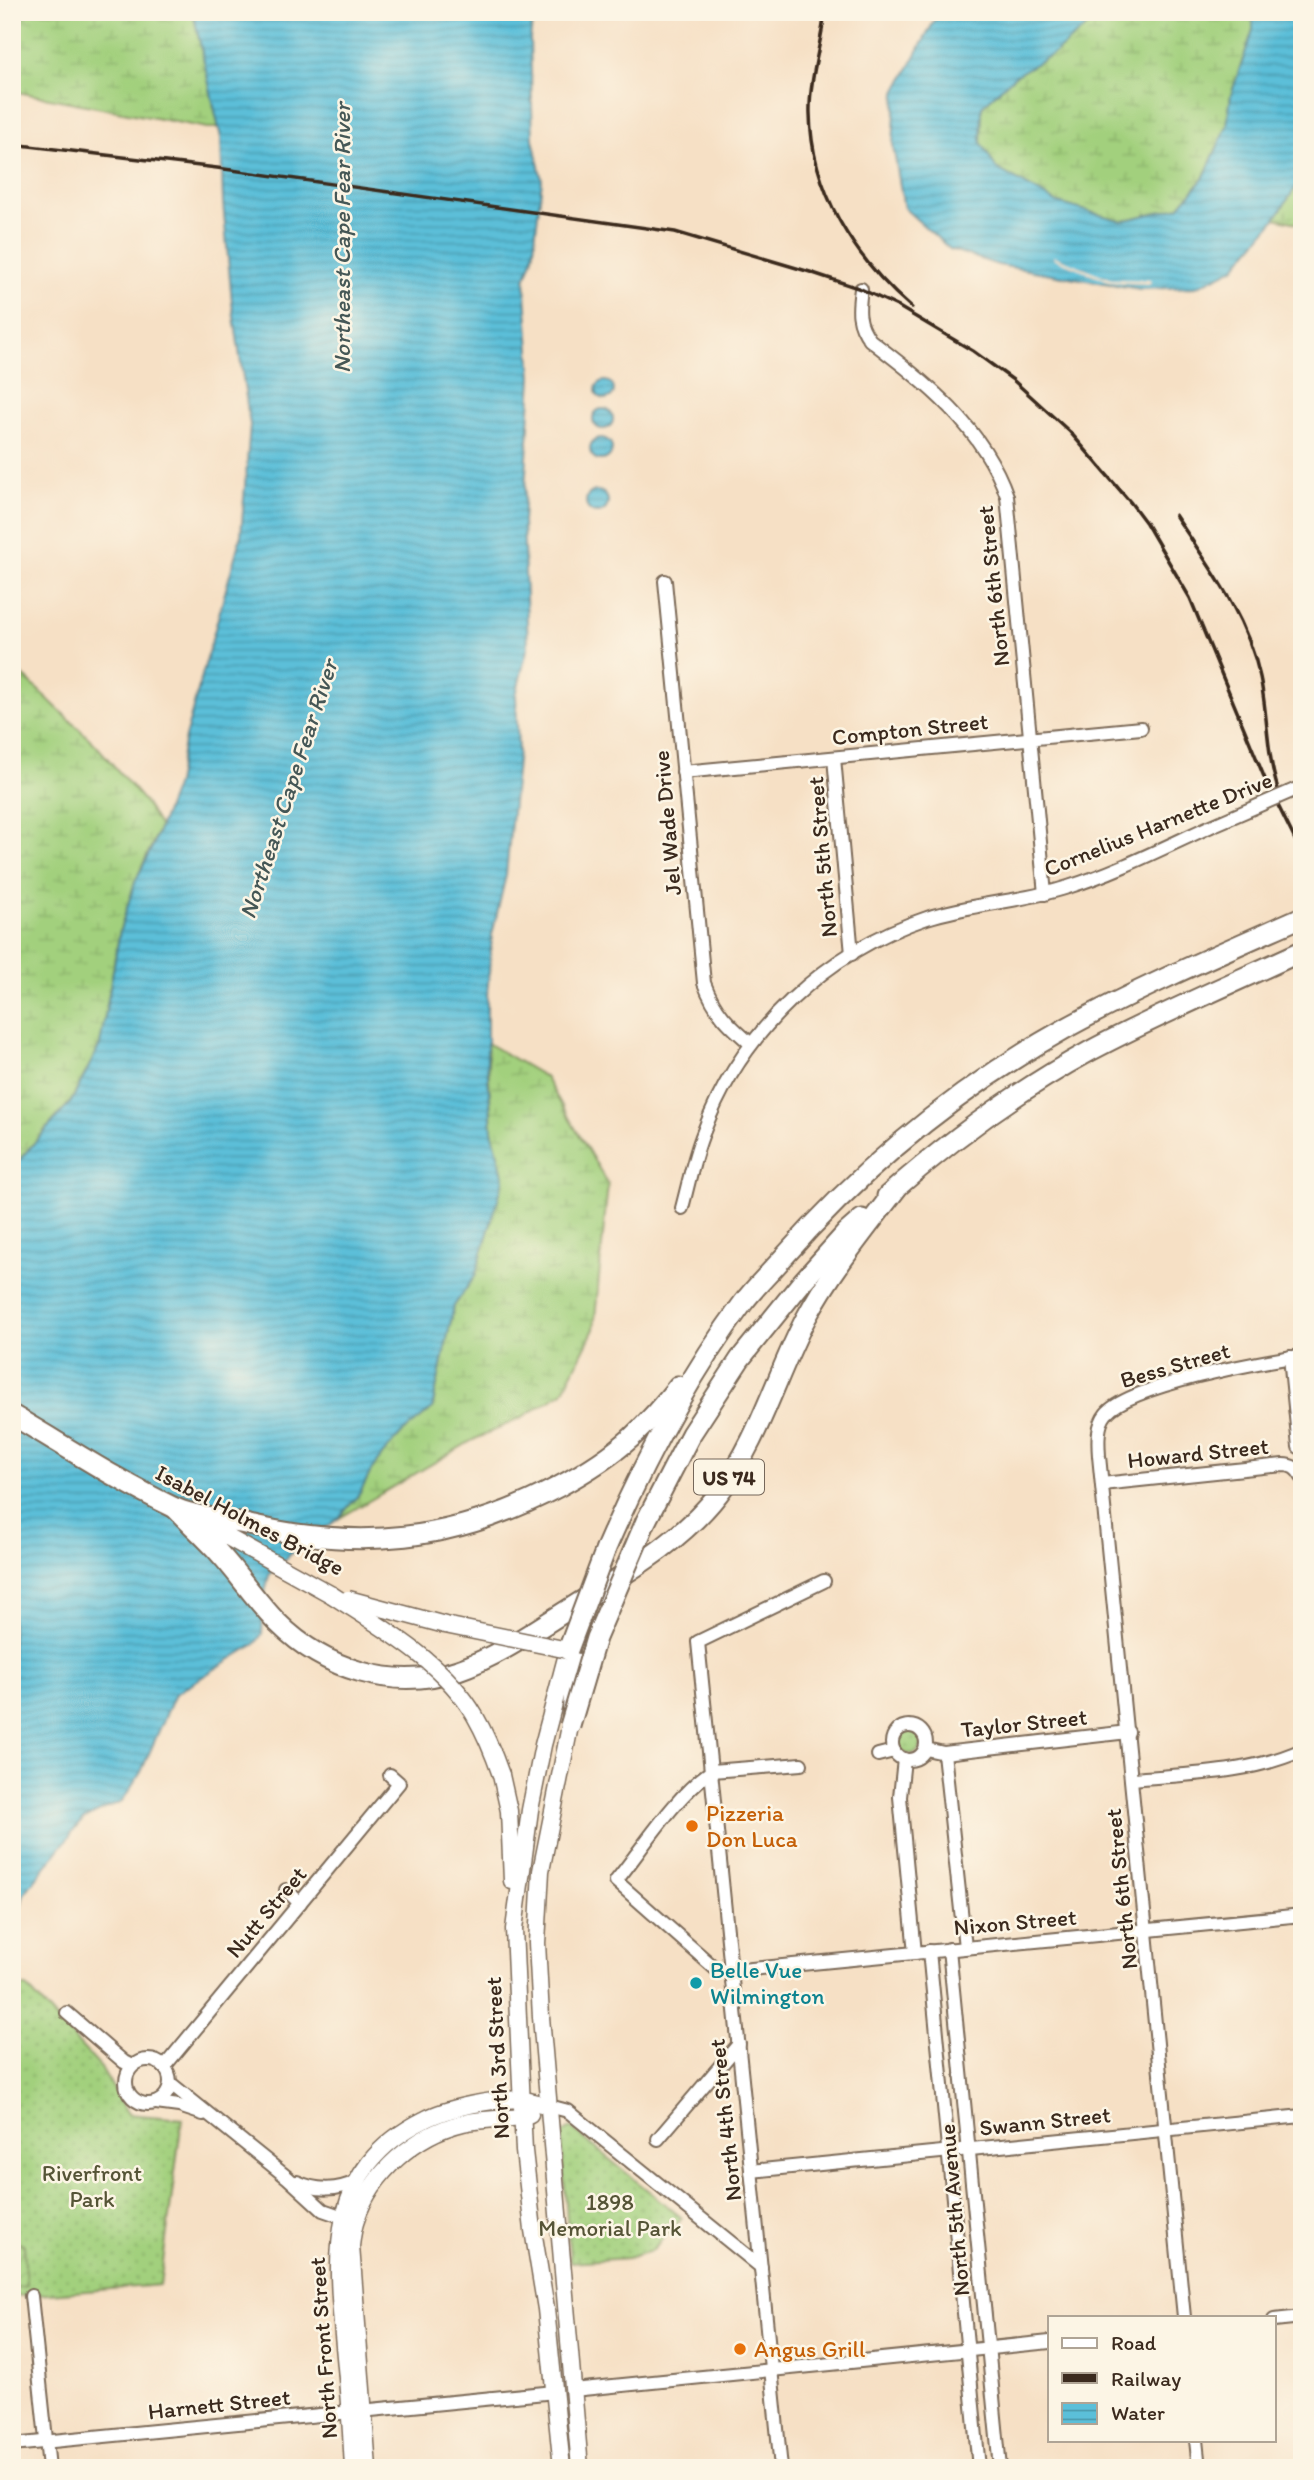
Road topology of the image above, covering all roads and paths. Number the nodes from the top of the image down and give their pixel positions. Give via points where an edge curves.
1 (861, 289) dead end
2 (665, 581) dead end
3 (1141, 728) dead end
4 (1028, 739) junction
5 (834, 758) junction
6 (683, 772) junction
7 (1301, 788) edge
8 (1045, 894) junction
9 (1302, 917) edge
10 (1302, 951) edge
11 (852, 954) junction
12 (751, 1044) junction
13 (897, 1188) junction
14 (682, 1208) dead end
15 (719, 1337) junction
16 (1296, 1357) edge
17 (12, 1415) edge
18 (1299, 1447) dead end
19 (1099, 1456) joint
20 (1300, 1473) edge
21 (1102, 1484) junction
22 (175, 1508) junction
23 (824, 1581) dead end
24 (332, 1595) junction
25 (568, 1650) junction
26 (570, 1726) junction
27 (1128, 1732) junction
28 (926, 1749) junction
29 (1302, 1750) edge
30 (944, 1753) junction
31 (878, 1755) dead end
32 (899, 1755) junction
33 (801, 1764) dead end
34 (712, 1772) junction
35 (394, 1779) dead end
36 (1132, 1779) junction
37 (286, 1890) dead end
38 (300, 1903) junction
39 (1302, 1915) edge
40 (514, 1929) junction
41 (1147, 1931) junction
42 (965, 1947) junction
43 (949, 1949) junction
44 (922, 1952) junction
45 (732, 1971) junction
46 (68, 2013) dead end
47 (739, 2044) junction
48 (132, 2066) junction
49 (164, 2067) junction
50 (170, 2083) junction
51 (521, 2100) junction
52 (156, 2103) junction
53 (548, 2106) junction
54 (210, 2116) junction
55 (1302, 2116) edge
56 (522, 2118) junction
57 (1166, 2130) junction
58 (658, 2139) dead end
59 (969, 2149) junction
60 (948, 2151) junction
61 (751, 2171) junction
62 (288, 2178) junction
63 (357, 2181) junction
64 (349, 2219) junction
65 (761, 2267) junction
66 (31, 2296) dead end
67 (1184, 2316) edge
68 (1302, 2317) edge
69 (1276, 2320) edge
70 (1048, 2342) edge
71 (988, 2348) junction
72 (968, 2350) junction
73 (771, 2370) junction
74 (573, 2390) junction
75 (555, 2392) junction
76 (356, 2411) junction
77 (46, 2442) junction
78 (1196, 2442) edge
79 (12, 2445) edge
80 (49, 2468) edge
81 (353, 2468) edge
82 (368, 2468) edge
83 (562, 2468) edge
84 (580, 2468) edge
85 (780, 2468) edge
86 (979, 2468) edge
87 (1000, 2468) edge
88 (1199, 2468) edge

1 - 4 street, North 6th Street via 858,316 870,341 953,410 982,447 1007,496
2 - 6 street, Jel Wade Drive
3 - 4 street, Compton Street
4 - 5 street, Compton Street
4 - 8 street, North 6th Street
5 - 6 street, Compton Street
5 - 11 street, North 5th Street
6 - 12 street, Jel Wade Drive via 704,983 724,1021
7 - 8 street, Cornelius Harnette Drive, bridge via 1091,879
8 - 11 street, Cornelius Harnette Drive via 928,918
9 - 15 highway, US 74 via 1067,1028 942,1110 809,1229 745,1300
10 - 13 highway, US 74 via 1088,1052 1033,1084 946,1146
11 - 12 street, Cornelius Harnette Drive via 788,1002
12 - 14 street, Cornelius Harnette Drive via 713,1108
13 - 22 highway, US 74 via 805,1319 744,1454 720,1492 684,1532 531,1633 459,1670 411,1678 378,1676 319,1655 277,1622
13 - 26 highway, bridge via 846,1233 803,1281 740,1359 691,1434 646,1521 596,1638
15 - 22 highway, US 74 via 638,1431 587,1471 489,1518 440,1532 343,1539 295,1535
15 - 25 highway, bridge via 636,1481
16 - 18 street
16 - 19 street, Bess Street via 1133,1394 1102,1420
17 - 22 highway, Isabel Holmes Bridge / US 74
19 - 21 street, North 6th Street
20 - 21 street, Howard Street via 1283,1465
21 - 27 street, North 6th Street
22 - 24 main road, Isabel Holmes Bridge / US 74
23 - 34 street, North 4th Street via 698,1642
24 - 25 main road, Isabel Holmes Bridge, bridge via 445,1625
24 - 40 main road, bridge via 422,1657 474,1714 501,1775 509,1811
25 - 26 main road, bridge via 574,1663
25 - 40 main road, North 3rd Street via 530,1810
26 - 53 main road, North 3rd Street via 541,1871 537,1943
27 - 30 street, Taylor Street
27 - 36 street, North 6th Street
28 - 30 street, Taylor Street
28 - 32 street via 917,1758
28 - 32 street via 924,1732 909,1725 894,1734 892,1742
29 - 36 street via 1248,1767
30 - 42 street
31 - 32 street
32 - 44 street via 900,1809
33 - 34 street
34 - 45 street, North 4th Street
34 - 45 street via 687,1792 616,1881 717,1969
35 - 38 street, Nutt Street
36 - 41 street, North 6th Street
37 - 38 street
38 - 49 street, Nutt Street
39 - 41 street, Nixon Street
40 - 51 main road, North 3rd Street
41 - 42 street, Nixon Street
41 - 57 street, North 6th Street
42 - 43 street, Nixon Street
43 - 44 street, Nixon Street
43 - 59 street, North 5th Avenue
44 - 45 street, Nixon Street
44 - 60 street, North 5th Avenue
45 - 47 street, North 4th Street
46 - 48 street
47 - 58 street
47 - 61 street, North 4th Street
48 - 49 street via 153,2060
48 - 52 street via 125,2080 134,2100
49 - 50 street
50 - 52 street
50 - 54 street
51 - 53 main road, North Front Street
51 - 56 main road, North 3rd Street
51 - 63 main road, North Front Street via 467,2106 429,2117 394,2138
52 - 54 street
53 - 56 main road, North Front Street
53 - 65 street via 568,2111
53 - 74 main road, North 3rd Street
54 - 62 street
55 - 57 street, Swann Street
56 - 64 main road, North Front Street via 461,2124 420,2141 401,2154
56 - 75 main road, North 3rd Street
57 - 59 street, Swann Street
57 - 67 street, North 6th Street
59 - 60 street, Swann Street
59 - 71 street, North 5th Avenue
60 - 61 street, Swann Street
60 - 72 street, North 5th Avenue
61 - 65 street, North 4th Street
62 - 63 street via 308,2187 329,2189
62 - 64 street via 323,2210
63 - 64 main road, North Front Street
64 - 76 main road, North Front Street via 338,2269
65 - 73 street, North 4th Street
66 - 77 street
68 - 69 street
70 - 71 street
71 - 72 street
71 - 87 street, North 5th Avenue
72 - 73 street
72 - 86 street, North 5th Avenue
73 - 74 street
73 - 85 street, North 4th Street
74 - 84 main road, North 3rd Street
75 - 76 street, Harnett Street
75 - 83 main road, North 3rd Street
76 - 77 street, Harnett Street
76 - 81 main road, North Front Street
76 - 82 main road, North Front Street
77 - 79 street, Harnett Street
77 - 80 street
78 - 88 street

